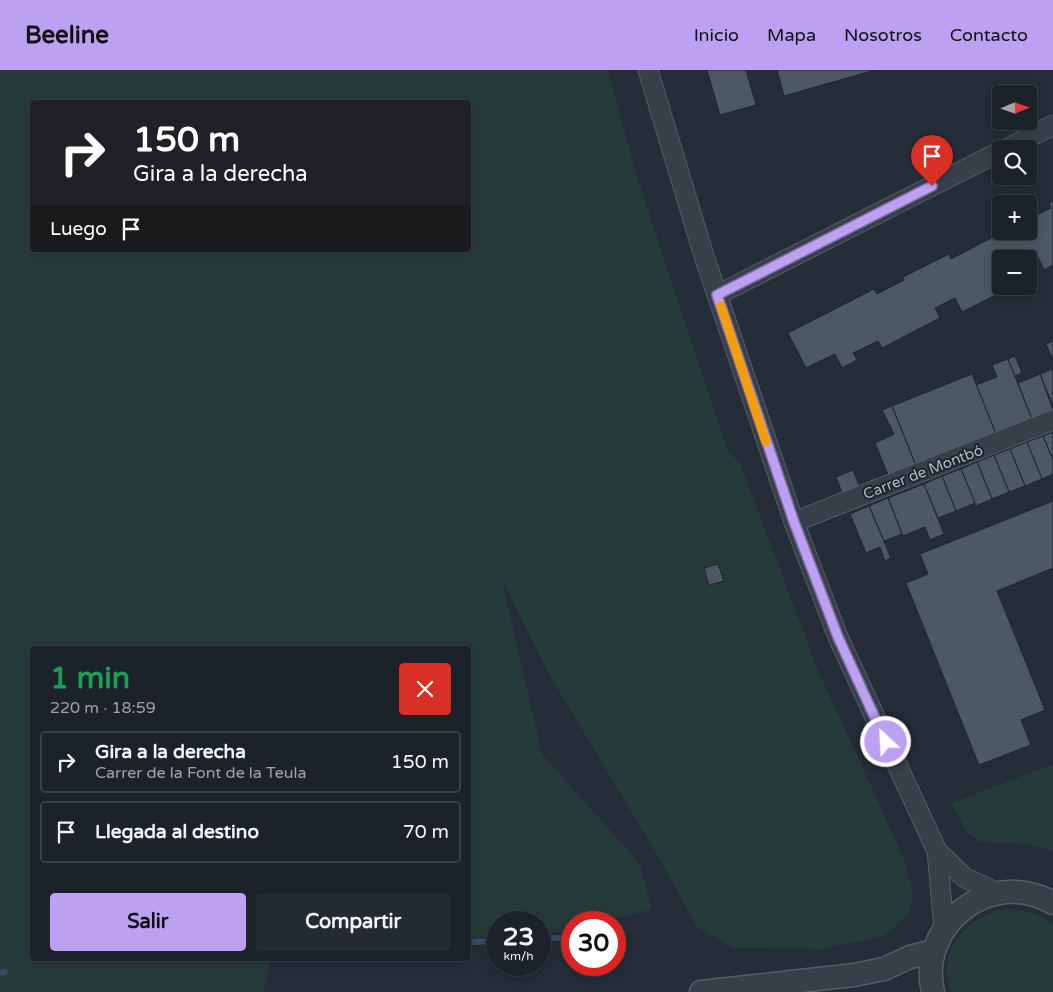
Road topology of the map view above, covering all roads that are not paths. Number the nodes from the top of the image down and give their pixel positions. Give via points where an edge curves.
1 (648, 70) edge
2 (1053, 125) edge
3 (1024, 140) edge
4 (992, 156) edge
5 (717, 295) junction
6 (1053, 420) edge
7 (794, 522) junction
8 (936, 851) junction
9 (999, 893) junction
10 (1053, 903) edge
11 (944, 928) junction
12 (934, 951) junction
13 (701, 992) edge
14 (933, 992) edge

1 - 5 street
2 - 3 street
4 - 5 street
5 - 7 street
6 - 7 street, Carrer de Montbó
7 - 8 street via 838,637
8 - 9 street via 965,878
8 - 11 street
9 - 10 street via 1030,894
9 - 11 street via 973,901
11 - 12 street
12 - 13 street via 884,969 854,975
12 - 14 street via 930,969

